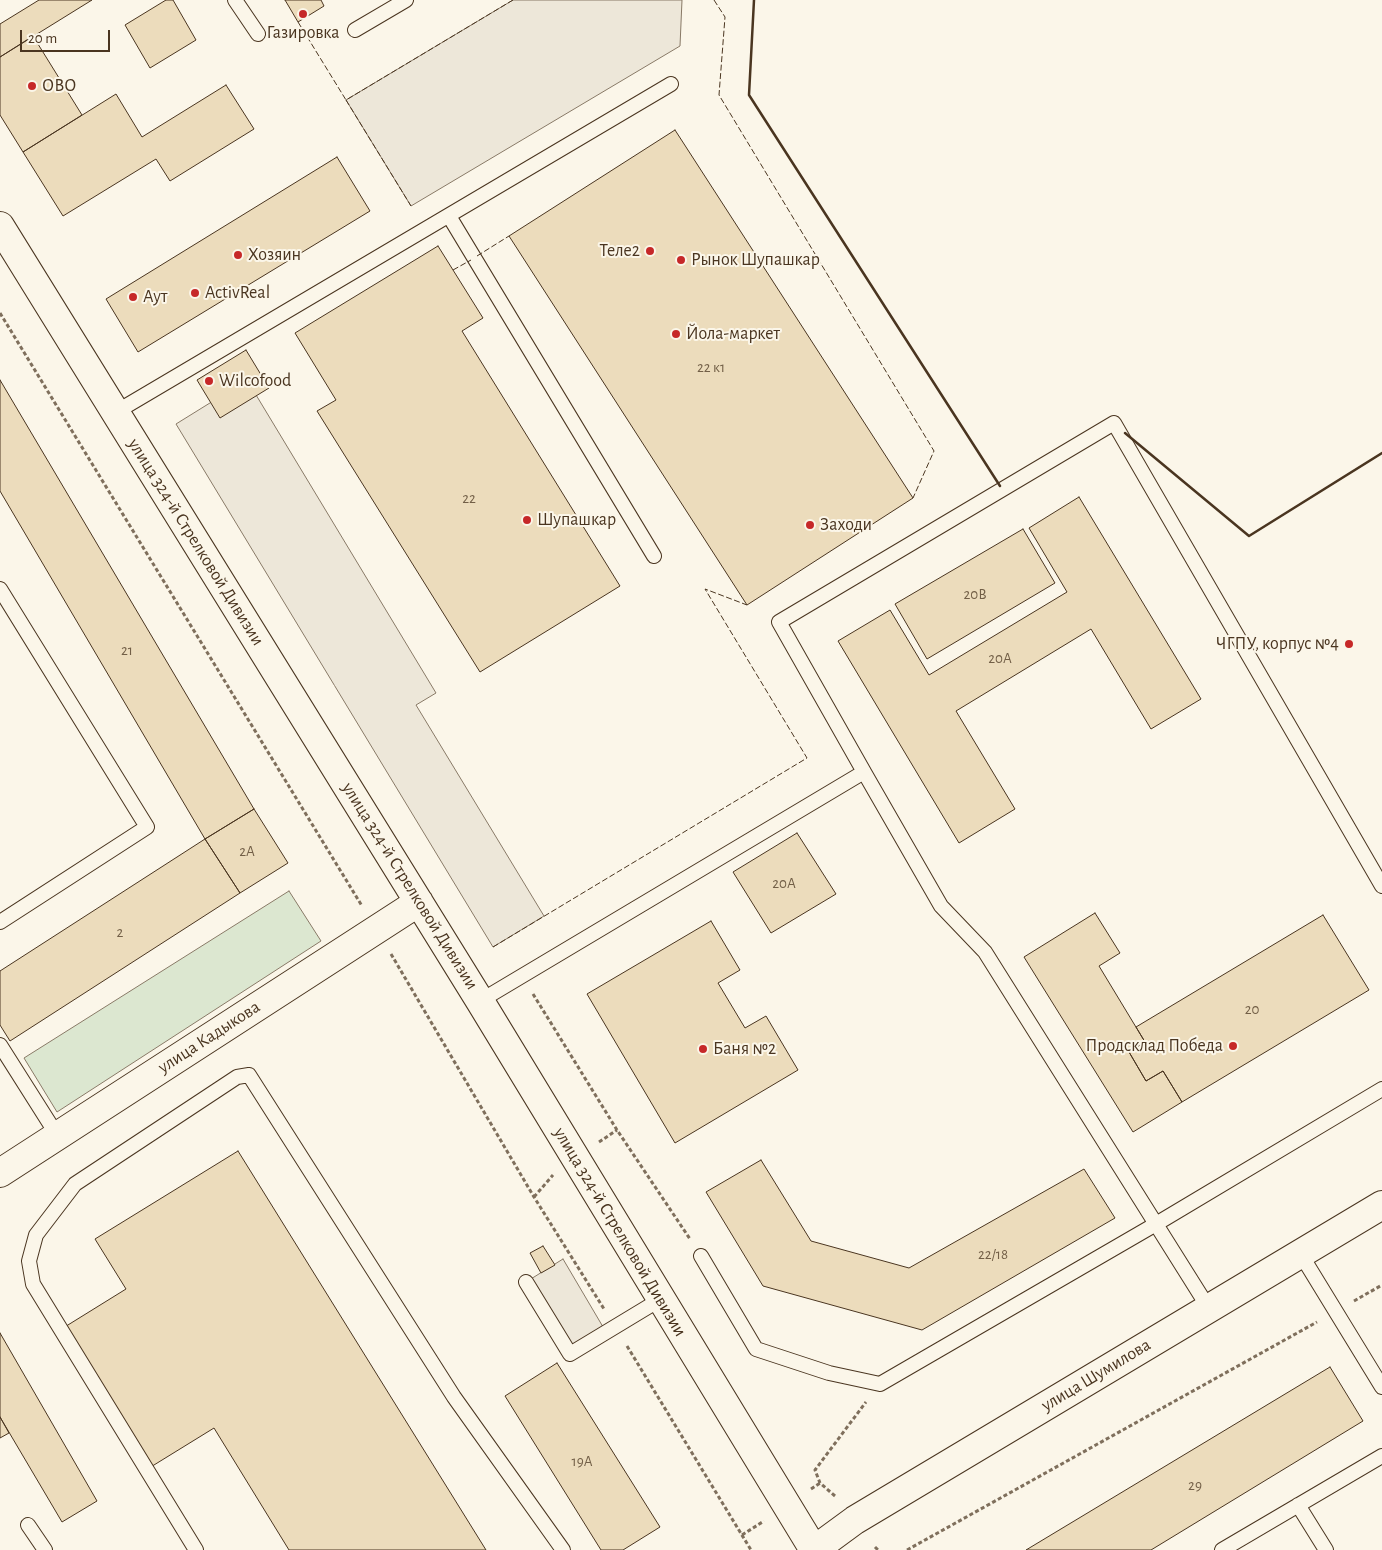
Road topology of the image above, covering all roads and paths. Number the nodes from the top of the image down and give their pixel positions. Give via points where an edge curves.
1 (235, 0) edge
2 (406, 0) edge
3 (355, 30) dead end
4 (258, 34) dead end
5 (671, 84) dead end
6 (449, 216) junction
7 (0, 226) edge
8 (116, 412) junction
9 (654, 556) dead end
10 (0, 589) edge
11 (864, 772) junction
12 (1382, 886) edge
13 (419, 902) junction
14 (0, 922) edge
15 (523, 976) junction
16 (480, 1001) junction
17 (0, 1045) edge
18 (1382, 1089) edge
19 (617, 1130) junction
20 (57, 1135) junction
21 (597, 1143) dead end
22 (555, 1172) dead end
23 (0, 1173) edge
24 (534, 1197) dead end
25 (1382, 1205) edge
26 (1156, 1224) junction
27 (1300, 1253) junction
28 (702, 1256) joint
29 (526, 1282) dead end
30 (1382, 1285) edge
31 (661, 1299) junction
32 (1208, 1308) junction
33 (1335, 1312) junction
34 (880, 1384) junction
35 (1382, 1387) edge
36 (1382, 1456) edge
37 (820, 1483) junction
38 (811, 1489) dead end
39 (835, 1496) dead end
40 (1298, 1505) junction
41 (768, 1518) dead end
42 (28, 1525) dead end
43 (742, 1535) dead end
44 (45, 1550) edge
45 (196, 1550) edge
46 (563, 1550) edge
47 (814, 1550) edge
48 (907, 1550) edge
49 (1222, 1550) edge
50 (1326, 1550) edge

1 - 4 lane
2 - 3 lane
5 - 6 lane
6 - 8 lane
6 - 9 lane
7 - 8 street, улица 324-й Стрелковой Дивизии
8 - 13 street, улица 324-й Стрелковой Дивизии
10 - 14 lane via 147,827
11 - 12 lane via 779,622 1114,423
11 - 15 lane
11 - 26 lane via 941,906 985,952
13 - 16 street, улица 324-й Стрелковой Дивизии
13 - 20 street, улица Кадыкова
15 - 16 lane
15 - 19 path
16 - 31 street, улица 324-й Стрелковой Дивизии
17 - 20 lane
18 - 26 lane
19 - 21 path
19 - 28 path
20 - 23 street, улица Кадыкова
22 - 24 path
25 - 27 street, улица Шумилова
26 - 32 lane
26 - 34 lane
27 - 32 street, улица Шумилова
27 - 33 lane
28 - 34 lane via 756,1349 829,1373
29 - 31 lane via 570,1354
30 - 33 path
31 - 47 street, улица 324-й Стрелковой Дивизии
32 - 47 street, улица Шумилова via 855,1520
33 - 35 lane
33 - 48 path
34 - 37 path via 815,1470
36 - 40 lane
37 - 38 path
37 - 39 path
40 - 49 lane
40 - 50 lane
41 - 43 path
42 - 44 lane
45 - 46 lane via 33,1284 29,1261 36,1235 75,1184 237,1077 249,1075 454,1398

